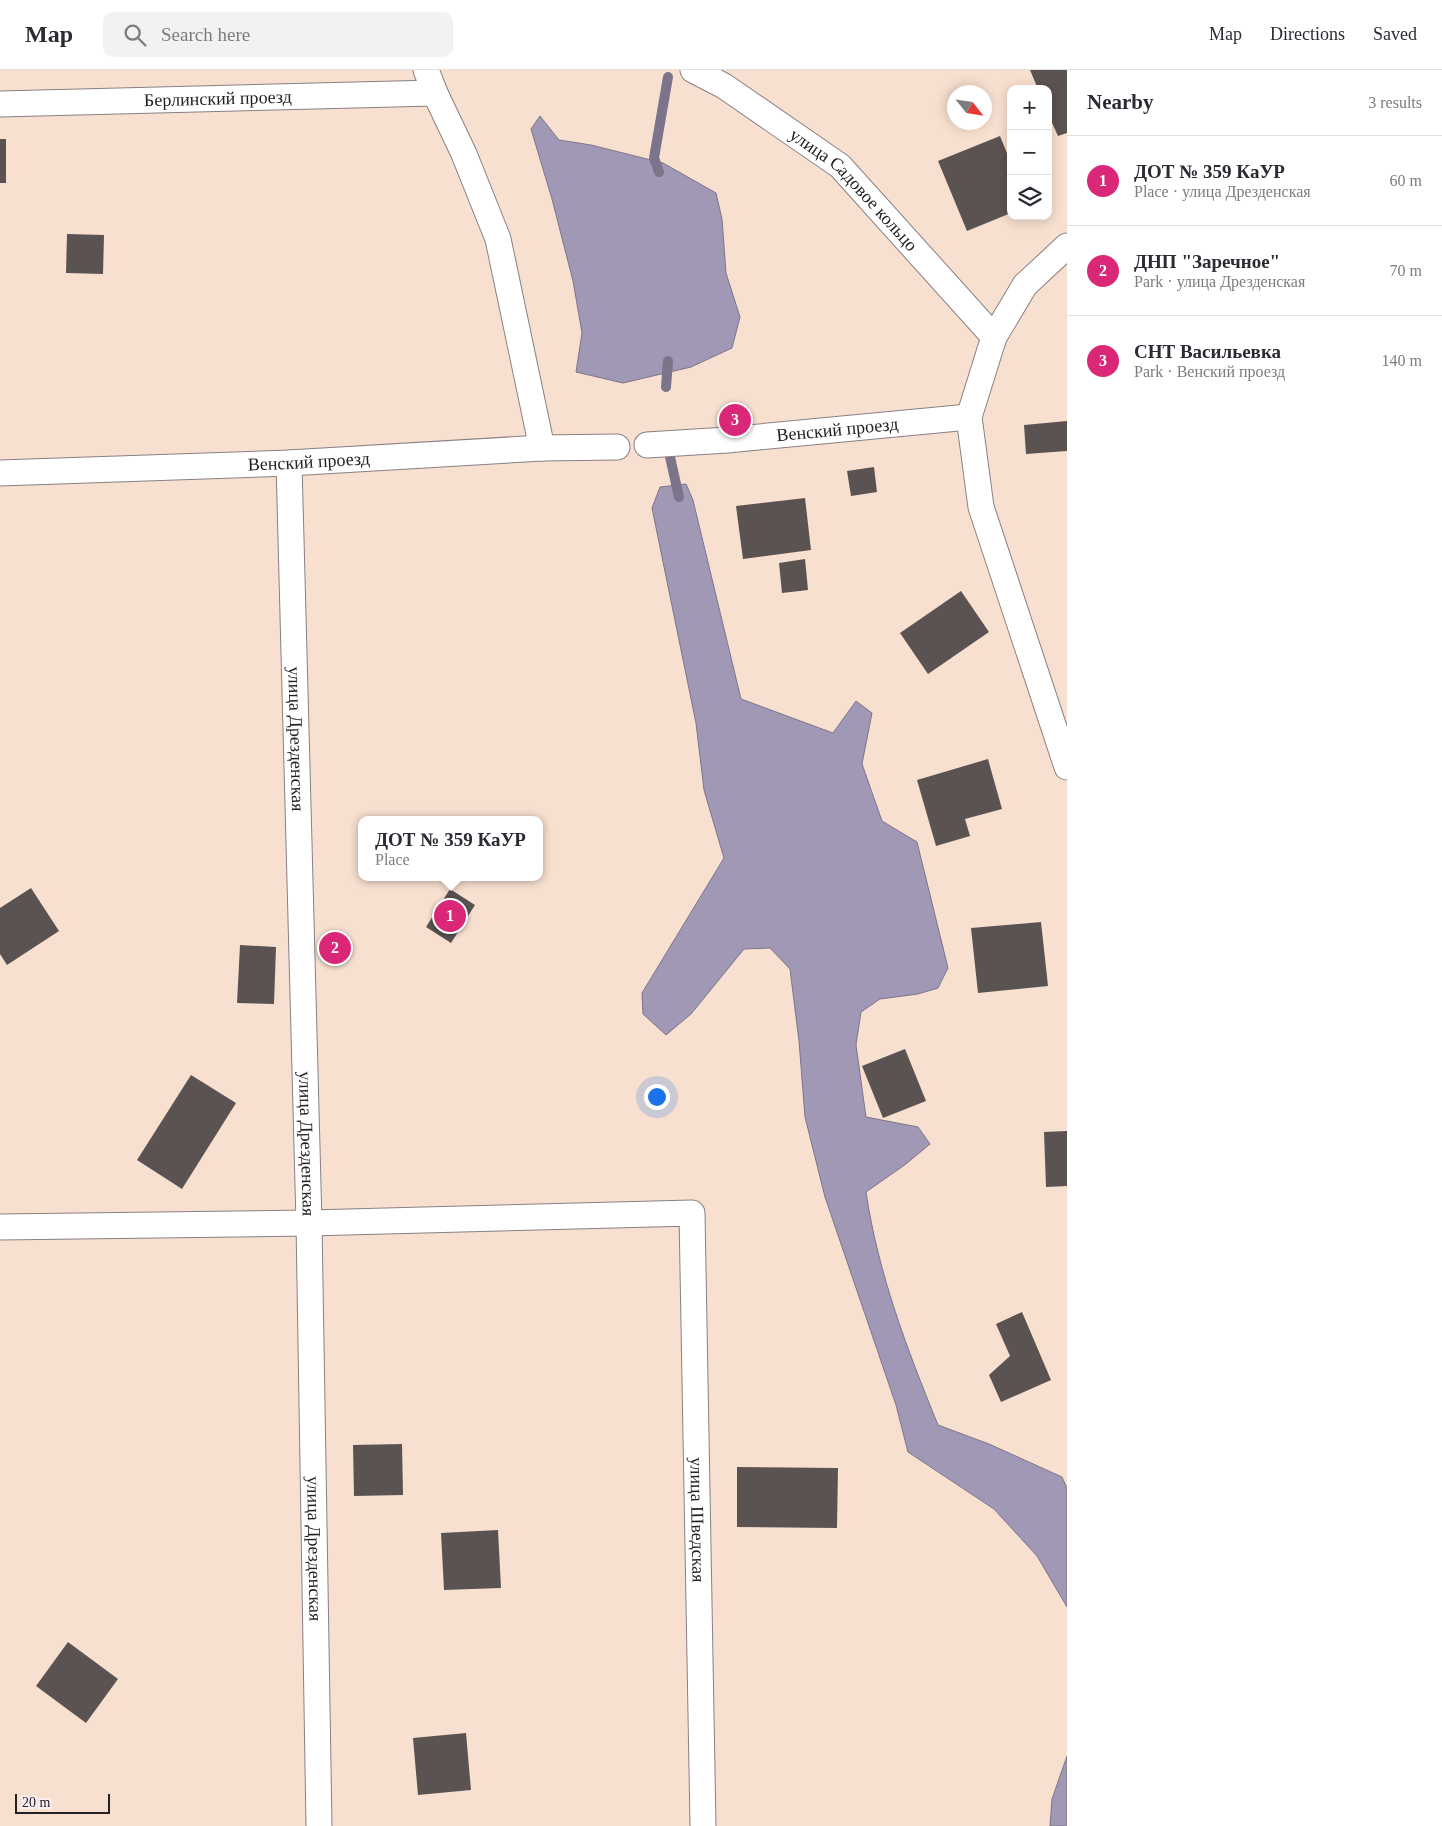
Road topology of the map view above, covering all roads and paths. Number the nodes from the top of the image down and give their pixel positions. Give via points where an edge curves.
1 (426, 70) edge
2 (693, 70) edge
3 (435, 93) junction
4 (0, 104) edge
5 (1067, 246) edge
6 (994, 337) junction
7 (969, 417) junction
8 (647, 445) dead end
9 (617, 447) dead end
10 (542, 448) junction
11 (289, 463) junction
12 (0, 473) edge
13 (1067, 767) edge
14 (309, 1223) junction
15 (0, 1227) edge
16 (319, 1826) edge
17 (703, 1826) edge

1 - 3 street
2 - 6 street, улица Садовое кольцо via 724,86 840,166
3 - 4 street, Берлинский проезд
3 - 10 street via 464,154 498,240
5 - 6 street via 1025,284
6 - 7 street
7 - 8 street, Венский проезд
7 - 13 street via 981,507
9 - 10 street, Венский проезд
10 - 11 street, Венский проезд
11 - 12 street, Венский проезд
11 - 14 street, улица Дрезденская
14 - 15 street
14 - 16 street, улица Дрезденская
14 - 17 street, улица Шведская via 692,1213

